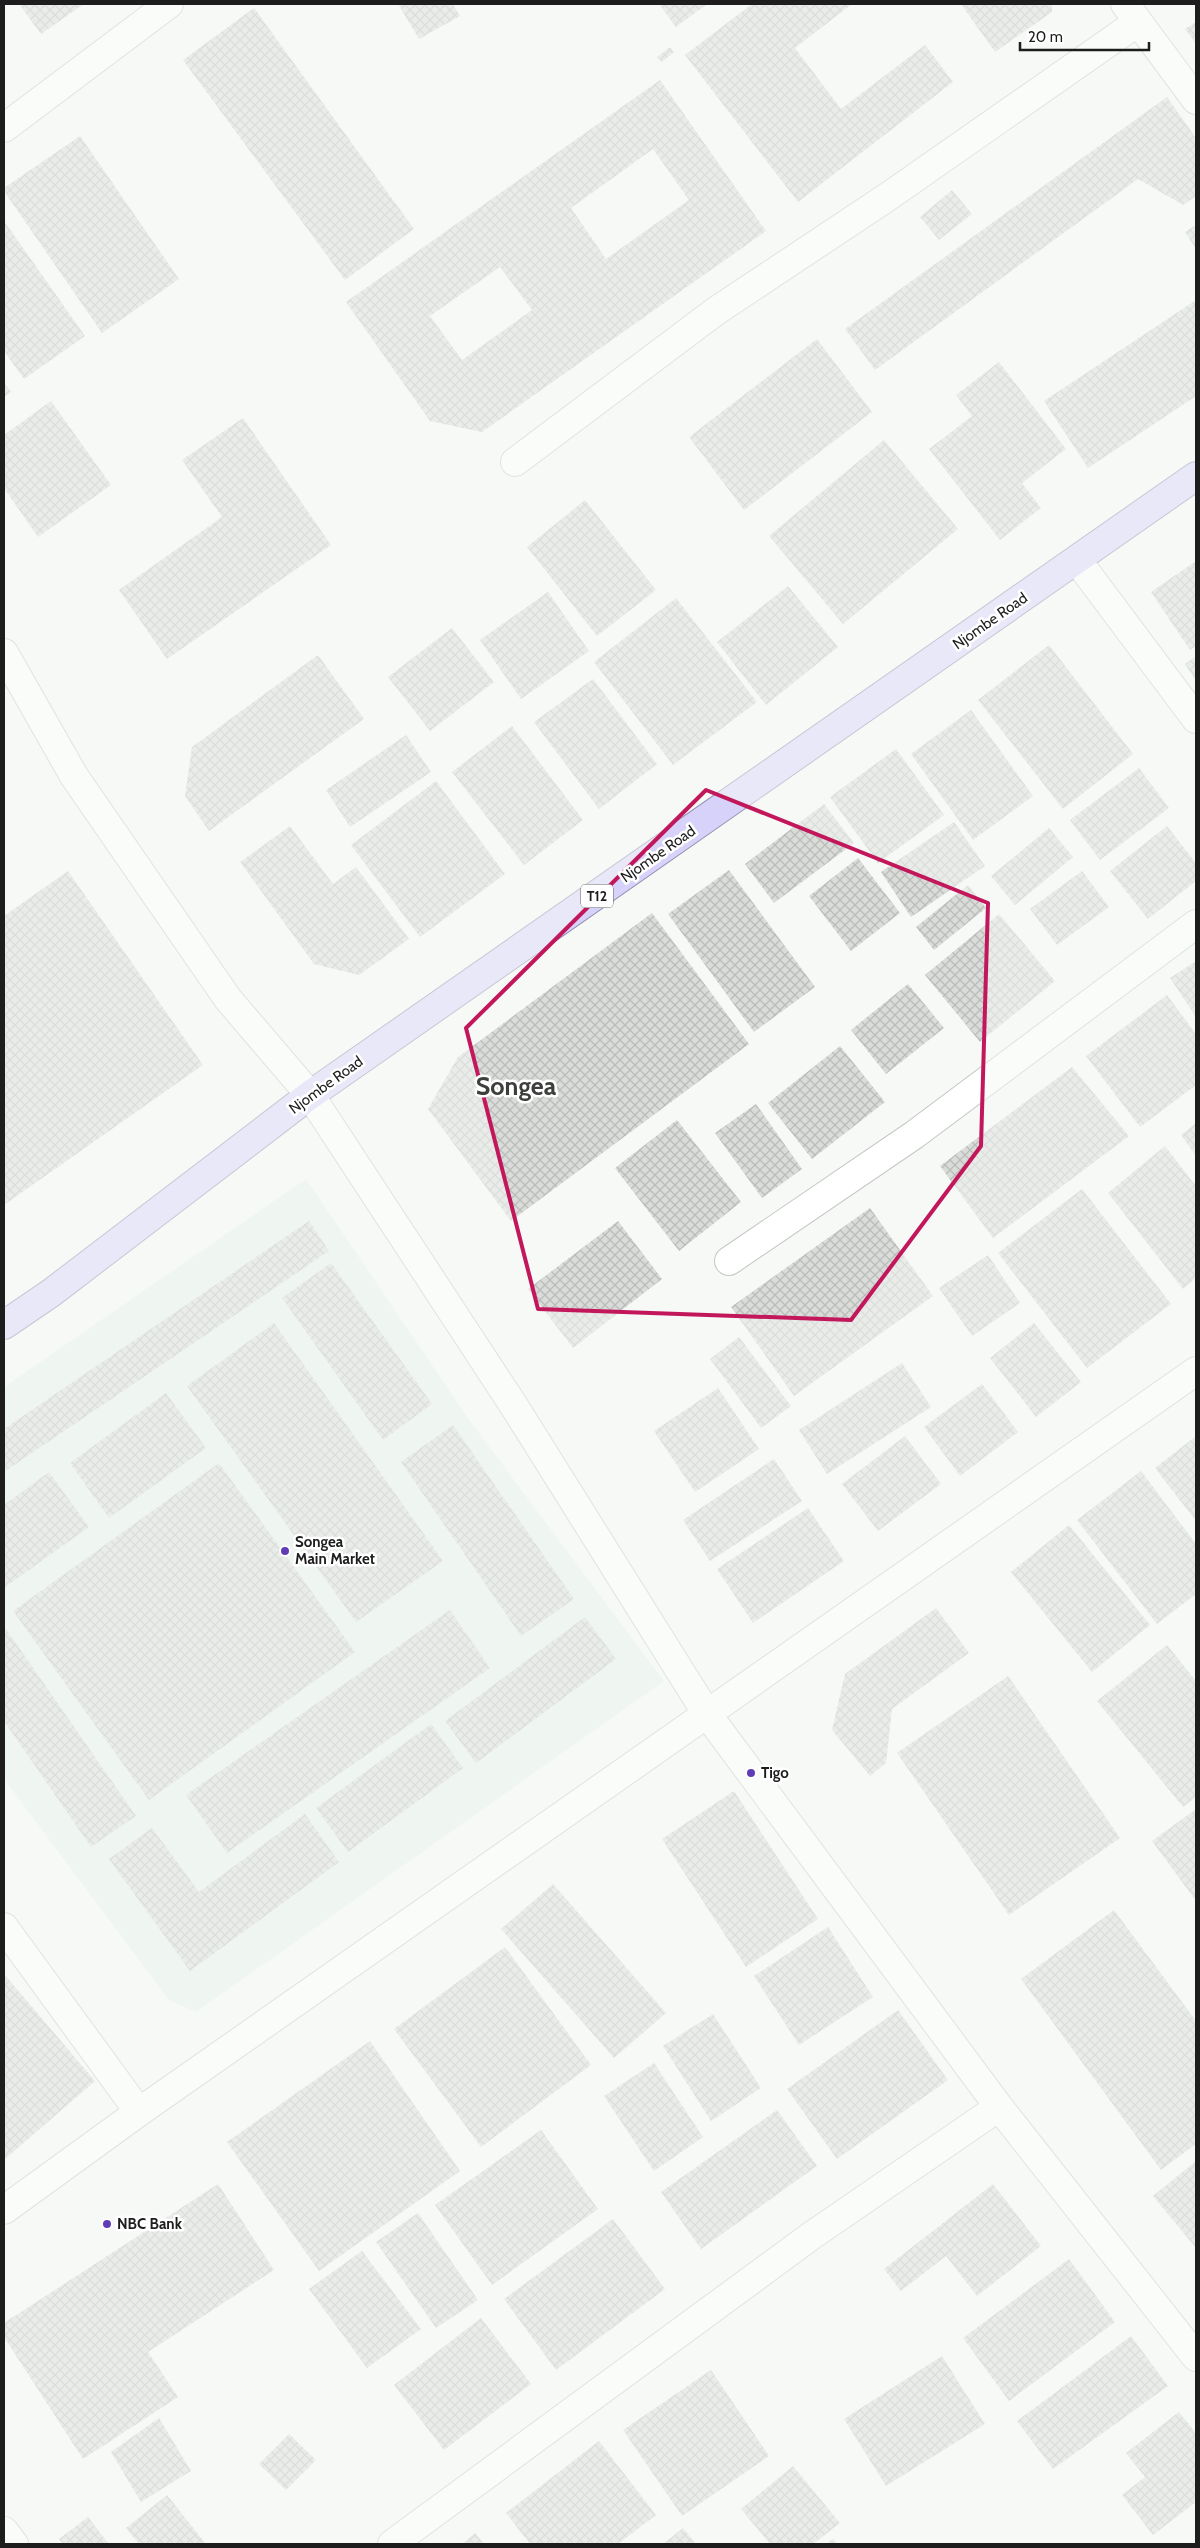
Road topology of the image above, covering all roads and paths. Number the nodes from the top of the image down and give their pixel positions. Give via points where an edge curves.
1 (169, 4) edge
2 (1131, 13) edge
3 (1196, 100) edge
4 (4, 128) edge
5 (515, 462) dead end
6 (1196, 476) edge
7 (1077, 560) junction
8 (4, 653) edge
9 (1196, 719) edge
10 (1196, 924) edge
11 (310, 1095) junction
12 (729, 1261) dead end
13 (4, 1326) edge
14 (1196, 1371) edge
15 (707, 1714) junction
16 (4, 1927) edge
17 (999, 2107) junction
18 (139, 2112) junction
19 (4, 2210) edge
20 (1196, 2357) edge
21 (4, 2531) edge
22 (14, 2544) edge
23 (392, 2544) edge

1 - 4 street
2 - 3 street
2 - 5 street via 886,198 716,312
6 - 7 highway, Njombe Road / T12
7 - 9 street
7 - 11 highway, Njombe Road / T12
8 - 11 street via 74,776 142,876 228,999
10 - 12 street via 914,1135
11 - 13 highway, Njombe Road / T12
11 - 15 street via 514,1406
14 - 15 street
15 - 17 street
15 - 18 street
16 - 18 street
17 - 20 street
17 - 23 street via 811,2236
18 - 19 street
21 - 22 street

